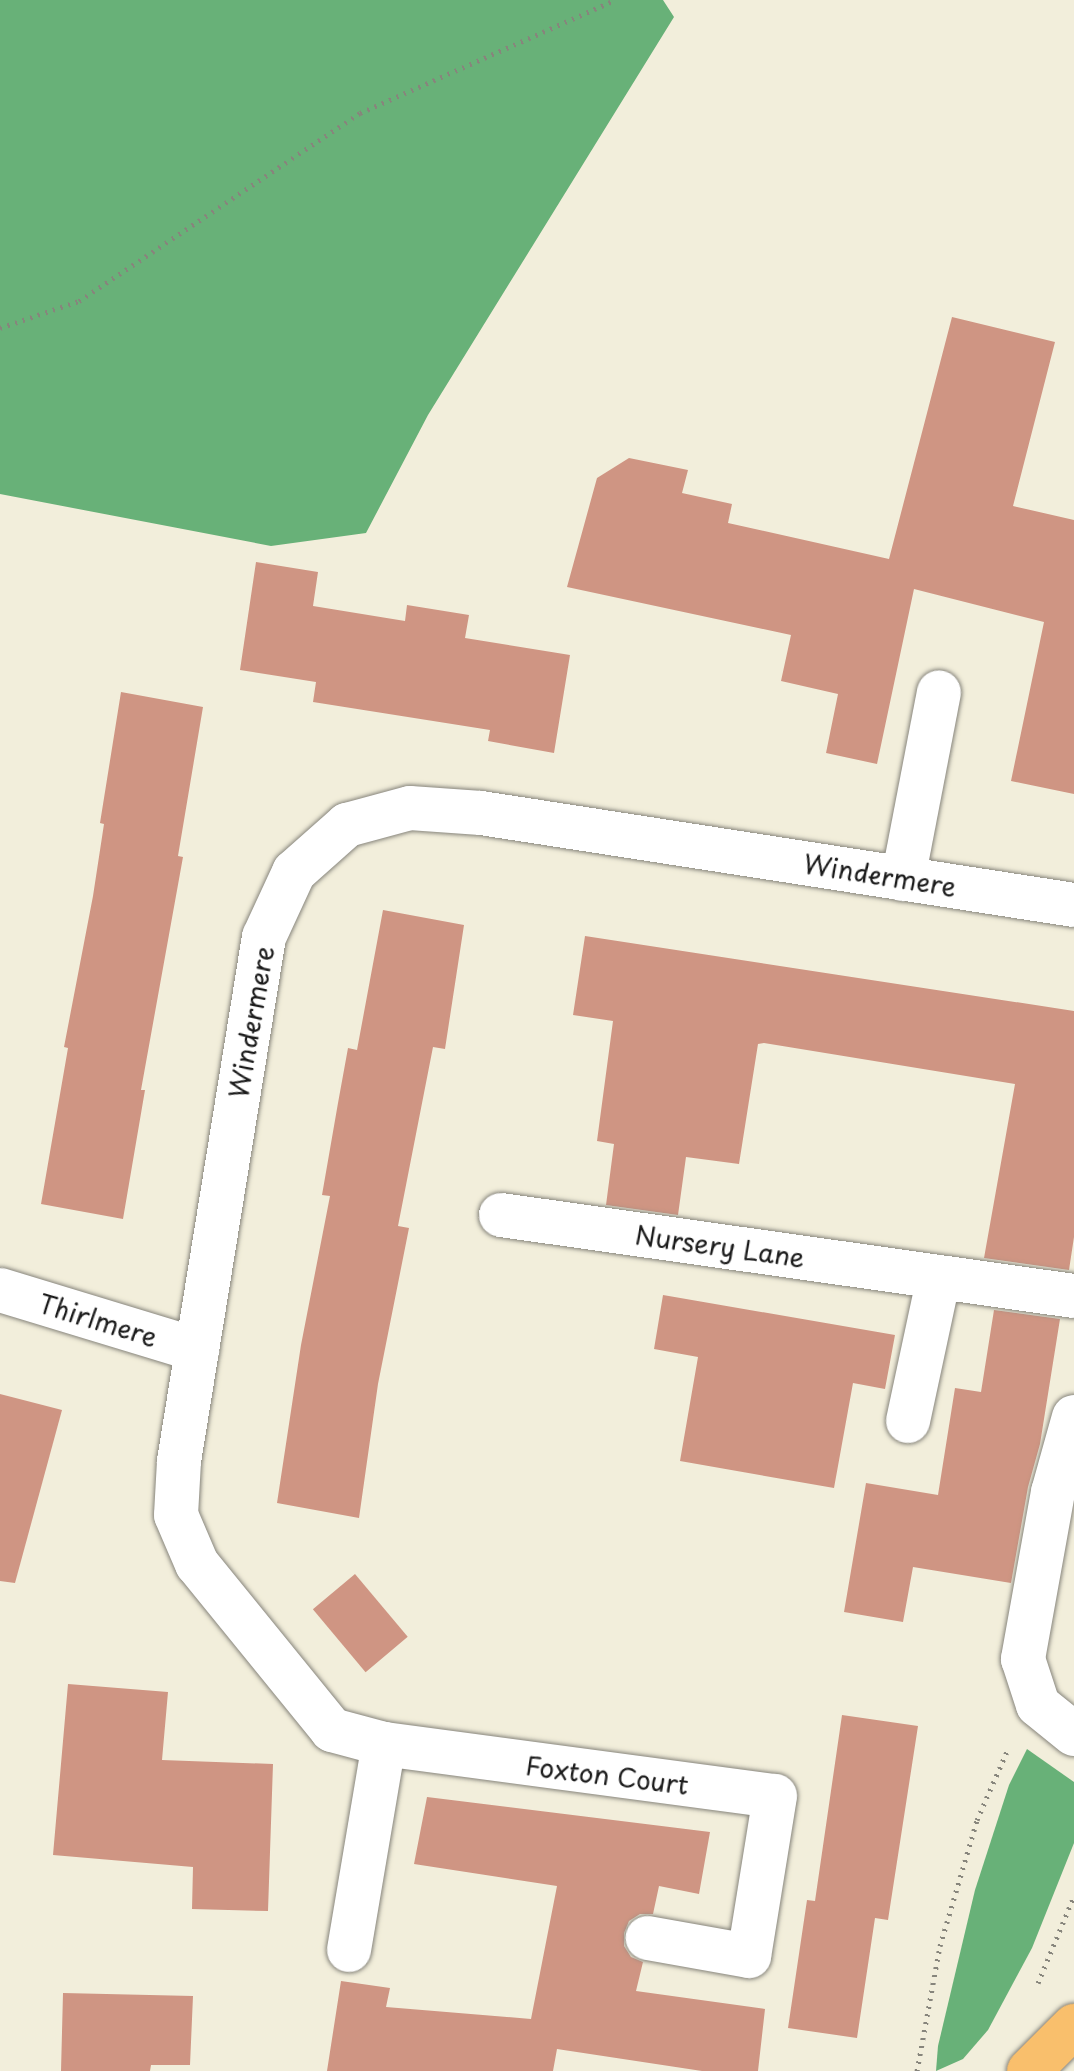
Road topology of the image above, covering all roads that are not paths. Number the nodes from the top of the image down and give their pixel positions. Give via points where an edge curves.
1 (939, 692) dead end
2 (903, 879) junction
3 (1074, 905) edge
4 (501, 1215) dead end
5 (939, 1277) junction
6 (0, 1290) edge
7 (1074, 1296) edge
8 (197, 1350) junction
9 (1074, 1417) edge
10 (908, 1421) dead end
11 (1074, 1734) edge
12 (384, 1744) junction
13 (648, 1938) dead end
14 (349, 1950) dead end
15 (1074, 2026) edge
16 (1029, 2071) edge

1 - 2 street
2 - 3 street, Windermere
2 - 8 street, Windermere via 481,813 410,808 347,825 294,872 264,937
4 - 5 street, Nursery Lane
5 - 7 street, Nursery Lane
5 - 10 street
6 - 8 street, Thirlmere
8 - 12 street, Windermere via 176,1515 197,1564 332,1730
9 - 11 street via 1053,1492 1023,1659 1038,1705
12 - 13 street, Foxton Court via 775,1796 749,1956
12 - 14 street
15 - 16 highway

